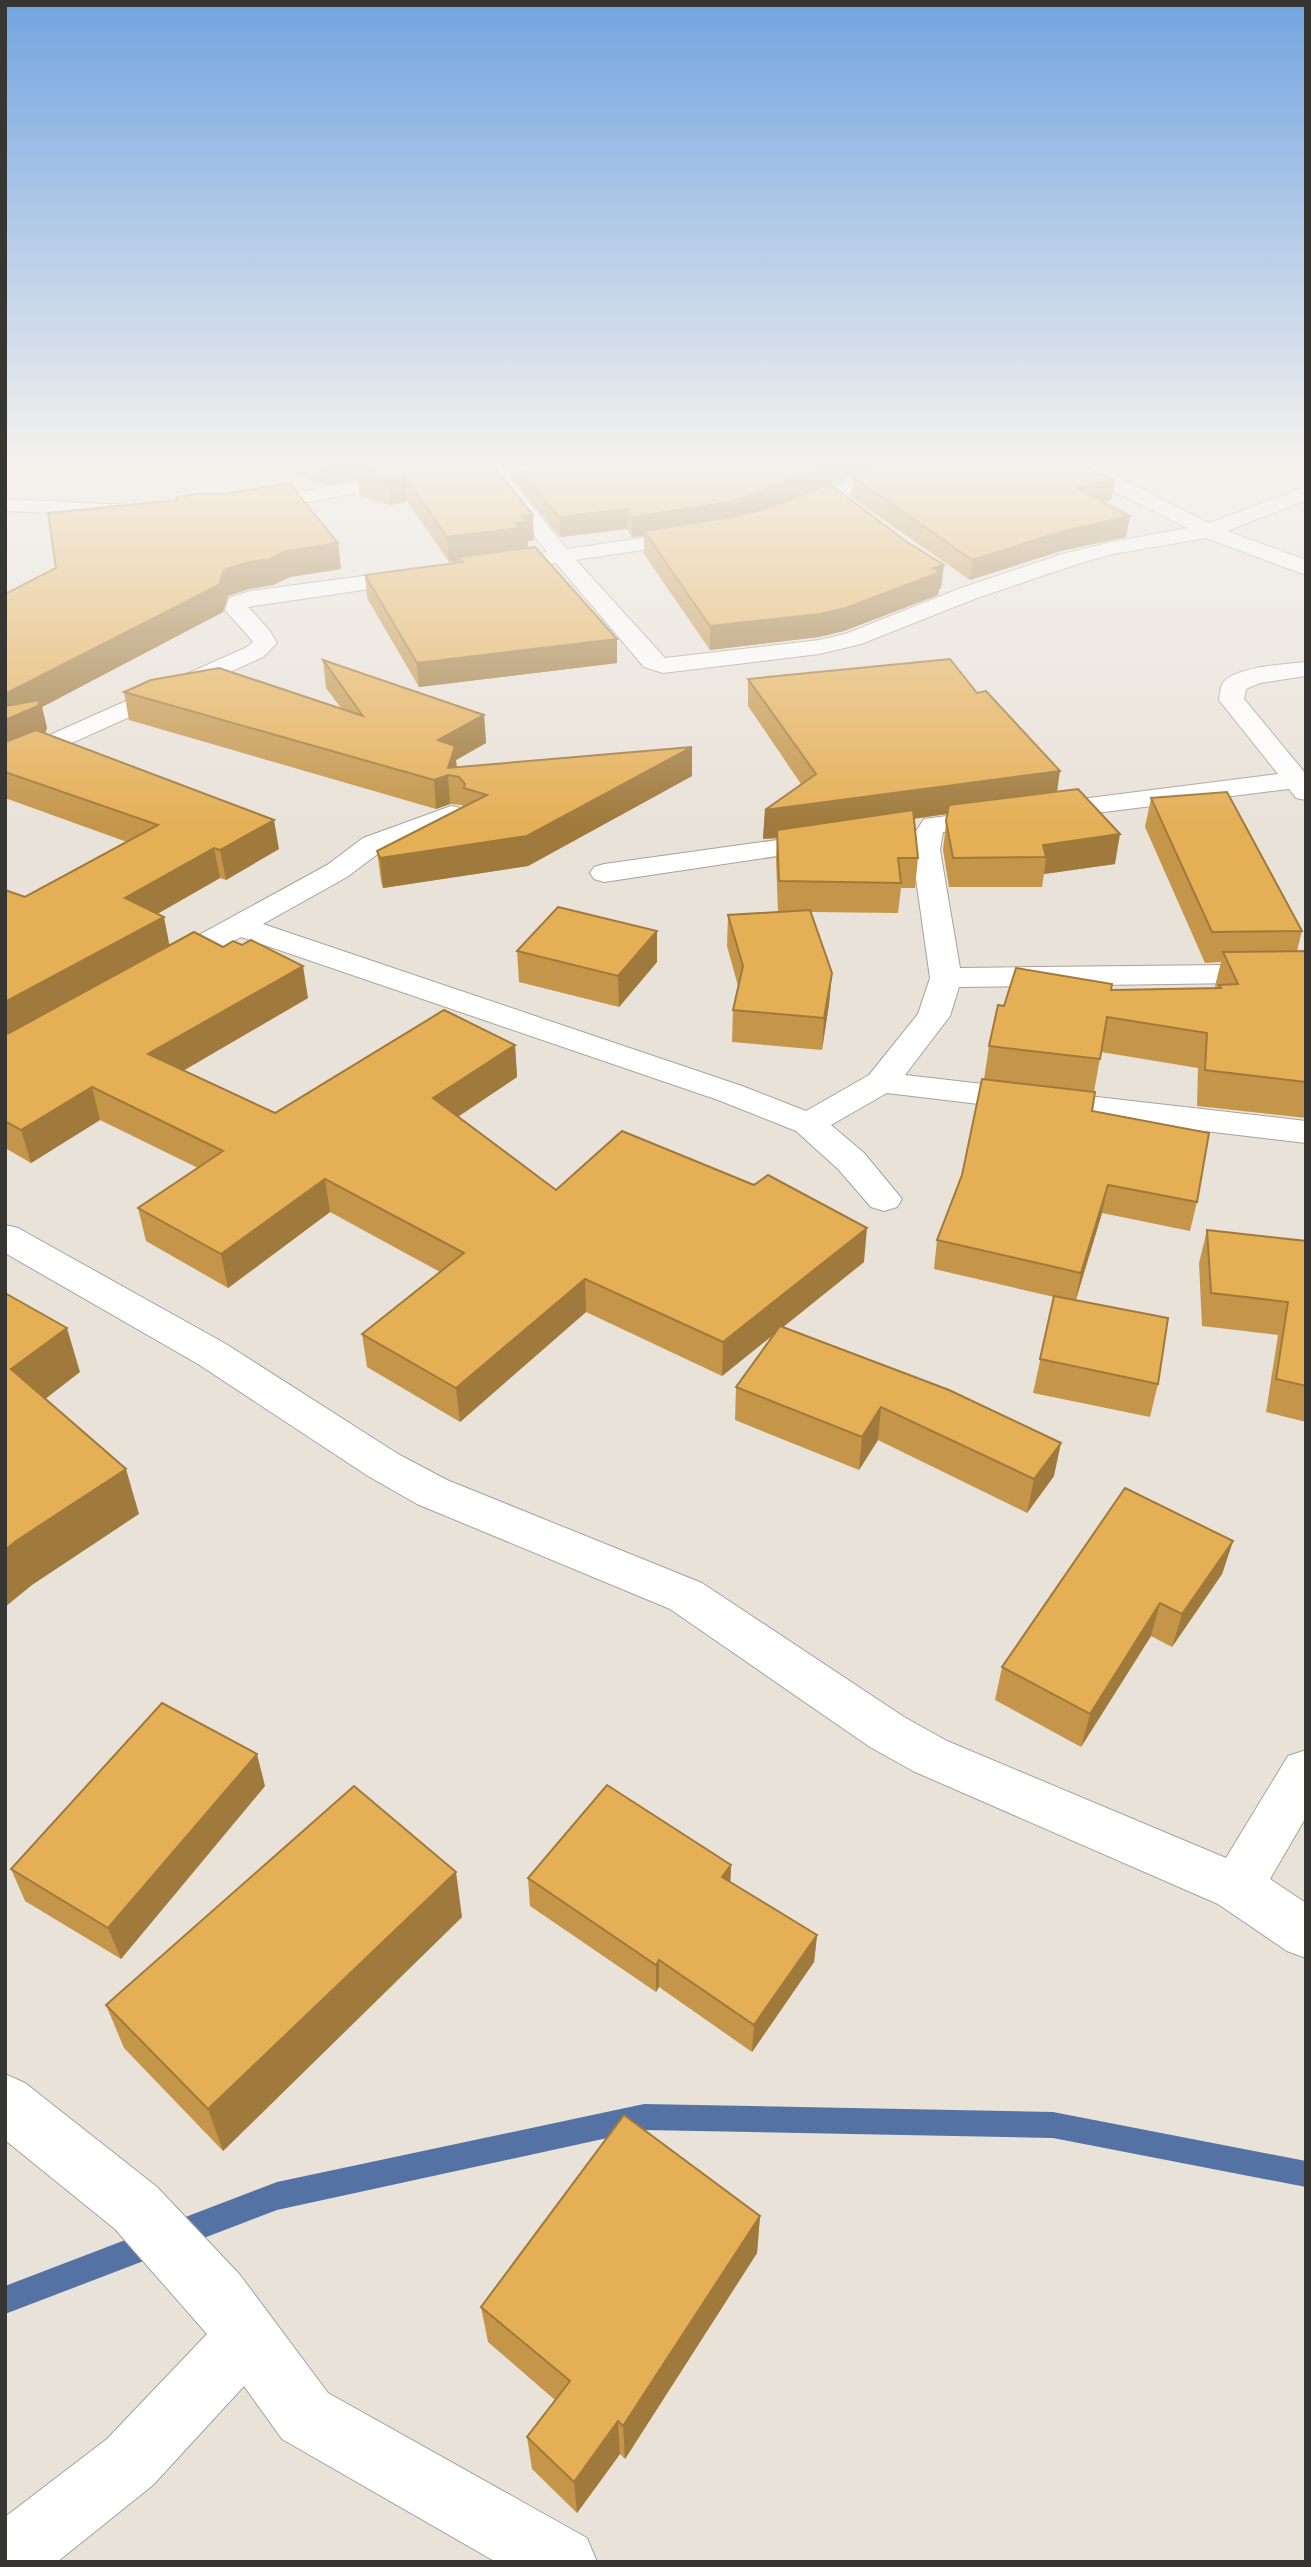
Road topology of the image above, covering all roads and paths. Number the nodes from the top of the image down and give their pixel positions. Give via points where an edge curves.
1 (350, 585) edge
2 (586, 585) edge
3 (957, 585) edge
4 (995, 585) edge
5 (970, 593) junction
6 (1306, 669) edge
7 (5, 765) edge
8 (1301, 786) edge
9 (451, 814) edge
10 (851, 837) edge
11 (604, 873) dead end
12 (238, 926) junction
13 (1306, 973) edge
14 (145, 978) edge
15 (946, 978) junction
16 (881, 1082) junction
17 (808, 1124) junction
18 (1306, 1132) edge
19 (884, 1199) dead end
20 (5, 1237) edge
21 (1306, 1771) edge
22 (1237, 1887) junction
23 (1306, 1933) edge
24 (5, 2103) edge
25 (247, 2337) junction
26 (5, 2560) edge
27 (563, 2562) edge

1 - 7 street via 237,603 236,610 265,643 255,652
2 - 5 street via 653,662 663,666 853,639
3 - 5 street
4 - 5 street
6 - 8 street via 1255,676 1234,685 1231,700
8 - 15 street via 920,827 928,836 926,850
9 - 12 street via 373,844 337,871
10 - 11 street
12 - 14 street
12 - 17 street via 730,1093
13 - 15 street
15 - 16 street via 934,1016
16 - 17 street
16 - 18 street
17 - 19 street via 851,1161
20 - 22 street via 212,1354 432,1492 686,1596 887,1732 930,1756
21 - 22 street
22 - 23 street
24 - 25 street via 136,2208 218,2297
25 - 26 street via 130,2462
25 - 27 street via 305,2416

